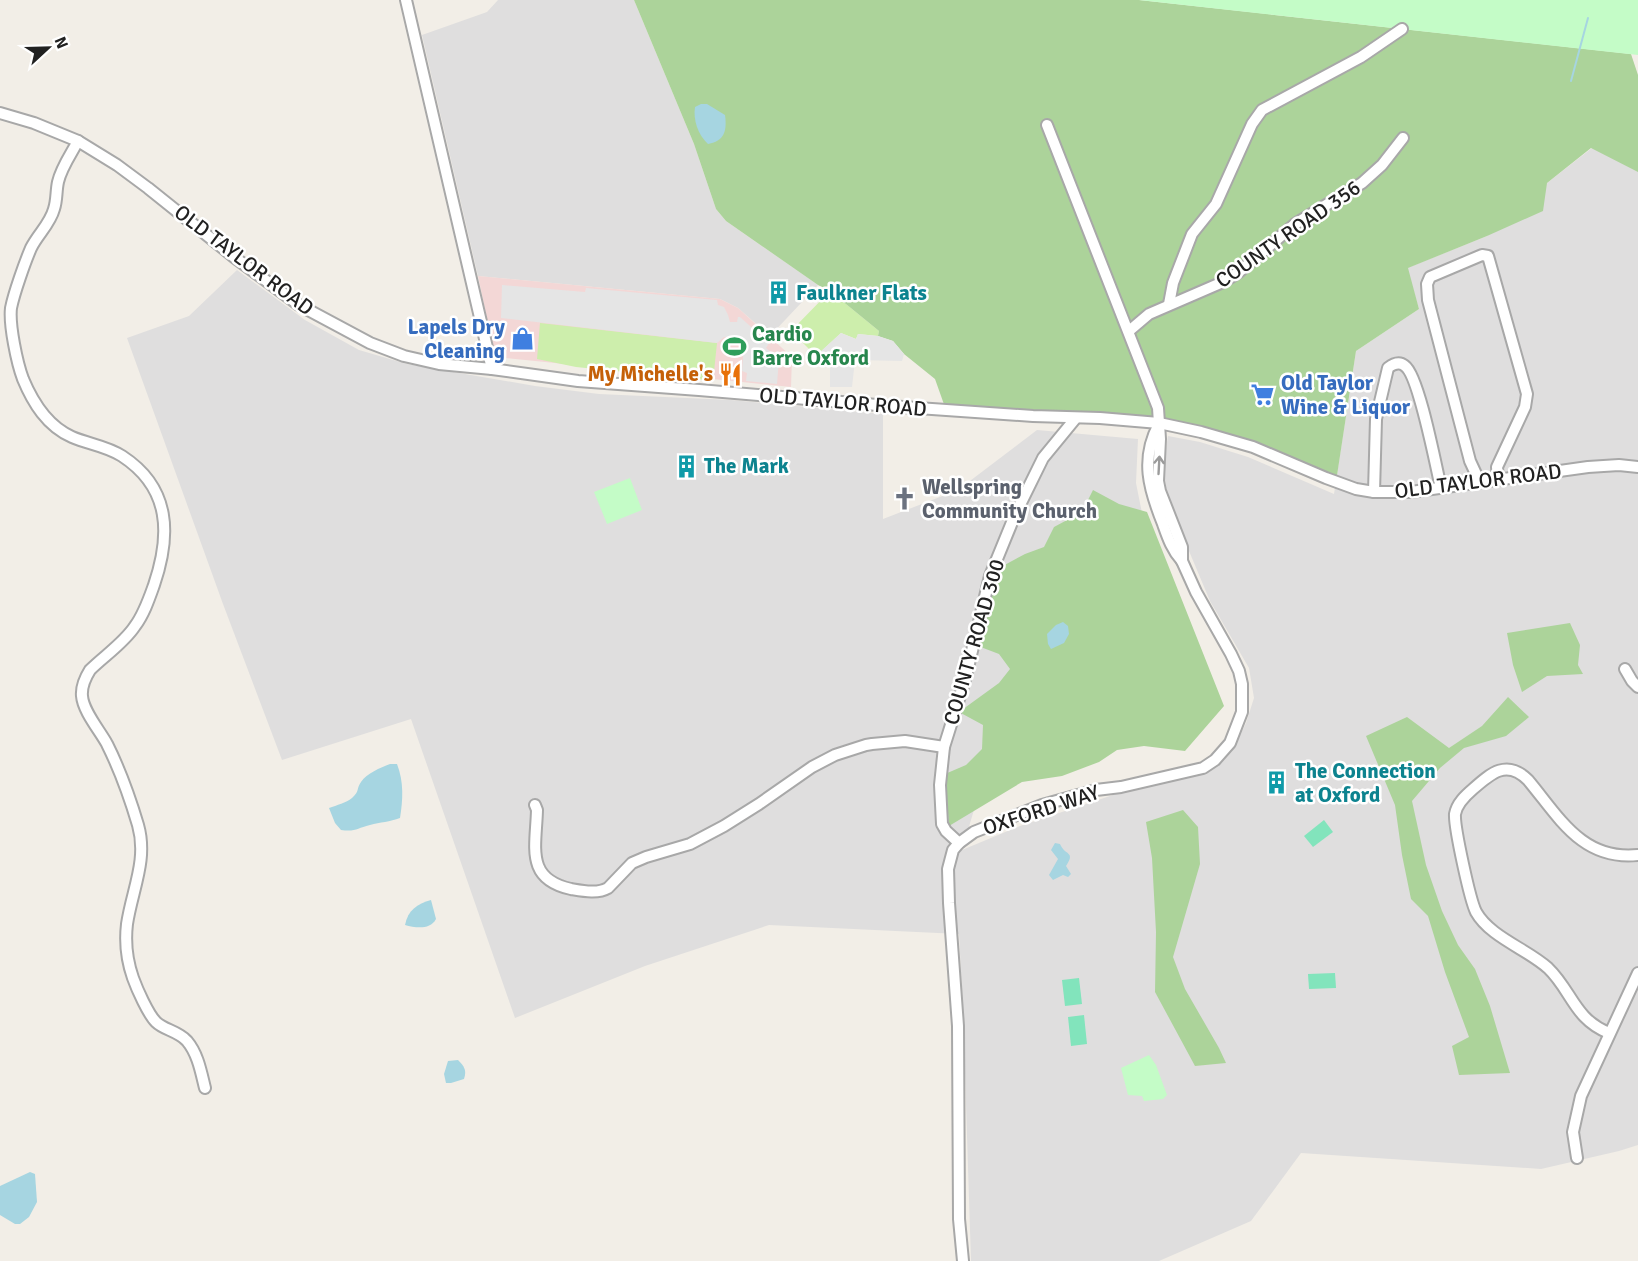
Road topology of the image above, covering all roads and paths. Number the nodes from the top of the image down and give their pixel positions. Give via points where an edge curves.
1 (406, 0) edge
2 (1402, 29) dead end
3 (0, 113) edge
4 (1047, 125) dead end
5 (1403, 138) dead end
6 (78, 141) junction
7 (1169, 304) junction
8 (1129, 331) junction
9 (492, 369) junction
10 (1075, 418) junction
11 (1159, 423) junction
12 (1638, 467) edge
13 (1498, 479) junction
14 (1478, 482) junction
15 (1441, 488) junction
16 (1374, 492) junction
17 (1625, 669) dead end
18 (1638, 687) edge
19 (944, 747) junction
20 (535, 805) dead end
21 (959, 843) junction
22 (1638, 855) edge
23 (1638, 973) edge
24 (1634, 989) edge
25 (1609, 1033) junction
26 (205, 1088) dead end
27 (1577, 1158) dead end
28 (963, 1261) edge

1 - 9 street
2 - 7 street via 1360,57 1262,110 1216,204 1192,234
3 - 6 street, OLD TAYLOR ROAD
4 - 8 street
5 - 7 street, COUNTY ROAD 356 via 1362,183 1295,225 1239,272
6 - 9 street, OLD TAYLOR ROAD via 148,188 296,303 339,328 404,356
6 - 26 street via 58,182 54,209 32,247 15,292 12,328 23,379 48,422 72,437 122,456 147,478 163,510 163,552 148,602 135,627 85,677 82,697 119,770 142,842 127,926 126,945 133,978 157,1023 188,1042
7 - 8 street, COUNTY ROAD 356
8 - 11 street via 1158,408
9 - 10 street, OLD TAYLOR ROAD via 578,381
10 - 11 street, OLD TAYLOR ROAD
10 - 19 street, COUNTY ROAD 300 via 1043,458 990,576
11 - 16 street, OLD TAYLOR ROAD via 1253,447 1326,478
11 - 21 street, OXFORD WAY via 1158,481 1182,547 1182,561 1231,654 1242,684 1242,712 1230,743 1203,768 1067,798 984,827
12 - 13 street, OLD TAYLOR ROAD via 1588,467
13 - 14 street, OLD TAYLOR ROAD
13 - 14 street via 1497,467 1525,407 1527,394 1488,256 1482,255 1430,277 1427,284 1431,312
14 - 15 street, OLD TAYLOR ROAD
15 - 16 street, OLD TAYLOR ROAD
15 - 16 street via 1420,401 1409,371 1400,363 1388,368 1376,419
17 - 18 street
19 - 20 street via 905,741 866,745 835,755 708,835 632,863 604,891 562,887 542,874 535,854
19 - 21 street, COUNTY ROAD 300 via 942,824
21 - 28 street, OXFORD WAY via 952,850 948,869 958,1026 959,1219
22 - 25 street via 1609,854 1582,842 1528,780 1513,770 1490,774 1466,795 1455,813 1475,911 1490,928 1549,969 1583,1016
23 - 24 street
24 - 25 street
25 - 27 street via 1576,1113

